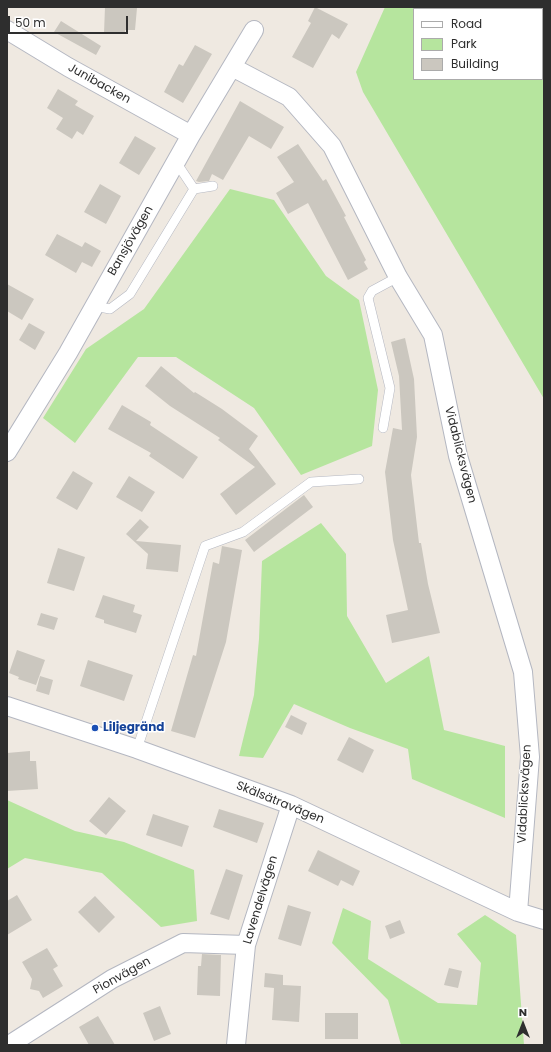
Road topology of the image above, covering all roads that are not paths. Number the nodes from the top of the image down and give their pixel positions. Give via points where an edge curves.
1 (7, 30) edge
2 (254, 30) dead end
3 (232, 67) junction
4 (191, 135) junction
5 (176, 162) junction
6 (213, 186) dead end
7 (194, 189) junction
8 (398, 277) junction
9 (94, 306) junction
10 (383, 428) dead end
11 (7, 452) edge
12 (359, 479) dead end
13 (7, 706) edge
14 (137, 750) junction
15 (291, 805) junction
16 (518, 912) junction
17 (544, 920) edge
18 (246, 945) junction
19 (9, 1045) edge
20 (236, 1045) edge

1 - 4 street, Junibacken
2 - 3 street, Bansjövägen
3 - 4 street, Bansjövägen
3 - 8 street, Vidablicksvägen via 289,97 332,146
4 - 5 street, Bansjövägen
5 - 7 lane
5 - 9 street, Bansjövägen
6 - 7 lane
7 - 9 lane via 130,294 110,309
8 - 10 lane via 372,290 368,298 390,388
8 - 16 street, Vidablicksvägen via 433,336 458,456 523,672 530,757
9 - 11 street, Bansjövägen
12 - 14 lane via 311,482 243,532 205,546
13 - 14 street, Skälsätravägen
14 - 15 street, Skälsätravägen
15 - 16 street, Skälsätravägen
15 - 18 street, Lavendelvägen
16 - 17 street, Skälsätravägen
18 - 19 street, Pionvägen via 183,943 112,979
18 - 20 street, Lavendelvägen

